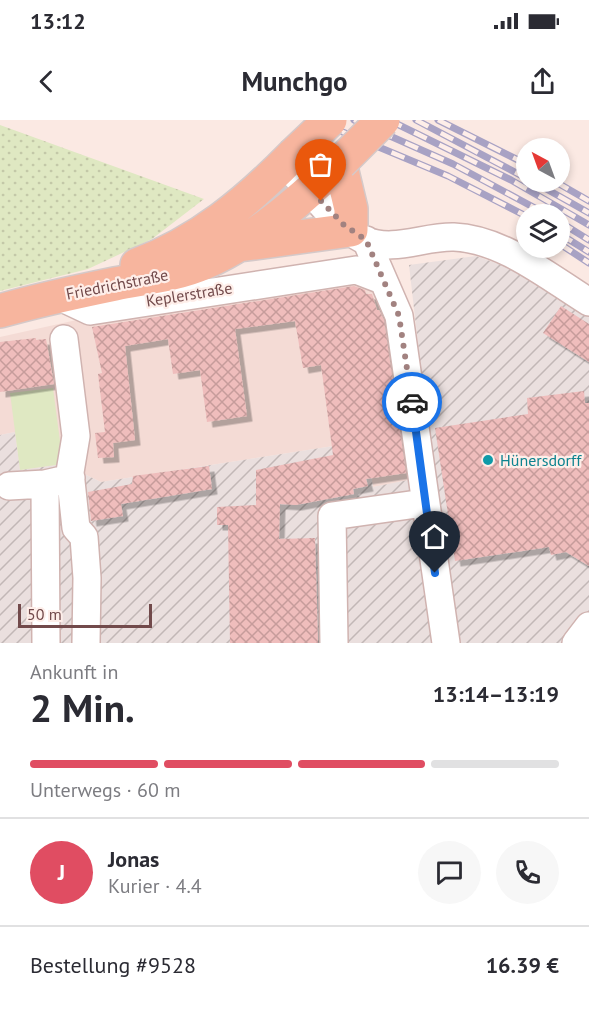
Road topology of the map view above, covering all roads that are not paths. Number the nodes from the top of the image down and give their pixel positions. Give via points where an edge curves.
1 (330, 120) edge
2 (383, 120) edge
3 (289, 159) junction
4 (340, 163) junction
5 (310, 190) junction
6 (358, 235) junction
7 (239, 245) junction
8 (382, 280) junction
9 (56, 296) junction
10 (589, 302) edge
11 (0, 311) edge
12 (64, 339) dead end
13 (71, 478) junction
14 (45, 484) junction
15 (9, 486) dead end
16 (424, 503) junction
17 (589, 627) edge
18 (46, 643) edge
19 (86, 643) edge
20 (334, 643) edge
21 (446, 643) edge
22 (576, 643) edge

1 - 3 main road, Friedrichstraße, bridge
2 - 4 main road, Friedrichstraße, bridge
3 - 5 street
3 - 9 main road, Friedrichstraße via 222,220 195,238 168,253
4 - 5 main road, Friedrichstraße
4 - 6 main road
5 - 6 street
5 - 7 main road, Friedrichstraße
6 - 7 main road
6 - 8 street
6 - 10 street via 396,245 435,238 470,239 513,256
7 - 9 main road, Friedrichstraße via 204,264 176,272
8 - 9 street, Keplerstraße via 356,270 90,311
8 - 16 street via 399,316
9 - 11 main road
12 - 13 street via 76,436
13 - 14 street
13 - 19 street via 76,528 84,537
14 - 15 street
14 - 18 street
16 - 20 street via 332,516
16 - 21 street
17 - 22 street

